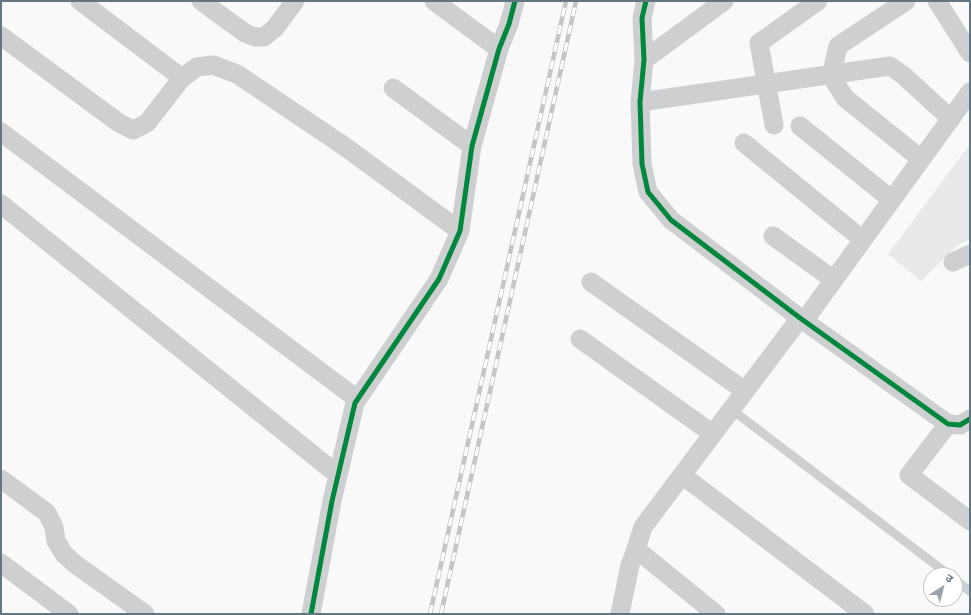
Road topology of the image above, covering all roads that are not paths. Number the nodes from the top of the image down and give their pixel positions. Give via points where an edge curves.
1 (80, 1) edge
2 (201, 1) edge
3 (295, 1) edge
4 (434, 1) edge
5 (500, 1) edge
6 (515, 1) edge
7 (646, 1) edge
8 (724, 1) edge
9 (818, 1) edge
10 (906, 1) edge
11 (937, 1) edge
12 (509, 24) junction
13 (1, 36) edge
14 (499, 49) junction
15 (970, 53) edge
16 (644, 60) junction
17 (831, 76) junction
18 (182, 78) junction
19 (767, 84) junction
20 (393, 88) dead end
21 (970, 92) edge
22 (640, 102) junction
23 (951, 119) junction
24 (774, 125) dead end
25 (800, 126) dead end
26 (1, 132) edge
27 (744, 143) dead end
28 (472, 146) junction
29 (921, 159) junction
30 (892, 200) junction
31 (1, 204) edge
32 (460, 230) junction
33 (773, 236) dead end
34 (863, 240) junction
35 (970, 254) edge
36 (953, 262) dead end
37 (834, 280) junction
38 (591, 282) dead end
39 (802, 320) junction
40 (580, 339) dead end
41 (745, 391) junction
42 (357, 399) junction
43 (731, 409) junction
44 (970, 419) edge
45 (948, 424) junction
46 (713, 434) junction
47 (338, 475) junction
48 (682, 475) junction
49 (1, 479) edge
50 (970, 522) edge
51 (636, 549) junction
52 (1, 563) edge
53 (938, 567) edge
54 (708, 612) edge
55 (69, 614) edge
56 (144, 614) edge
57 (311, 614) edge
58 (620, 614) edge
59 (865, 614) edge

1 - 18 street
2 - 3 street via 245,33 264,37 275,28
4 - 14 street
5 - 12 street
6 - 12 street
7 - 16 street via 642,18
8 - 16 street
9 - 19 street via 759,43
10 - 17 street via 838,46
11 - 15 street
12 - 14 street
13 - 18 street via 119,123 133,130 147,123
14 - 28 street
16 - 22 street
17 - 19 street
17 - 23 street via 890,66
17 - 29 street via 845,98
18 - 32 street via 197,67 213,65 237,74 344,146
19 - 22 street
19 - 24 street
20 - 28 street
21 - 23 street
22 - 39 street via 642,164 648,192 671,220
23 - 29 street
25 - 30 street
26 - 42 street
27 - 34 street
28 - 32 street
29 - 30 street
30 - 34 street
31 - 47 street
32 - 42 street via 439,279
33 - 37 street
34 - 37 street
35 - 36 street
37 - 39 street
38 - 41 street
39 - 41 street
39 - 45 street
40 - 46 street
41 - 43 street
42 - 47 street
43 - 46 street
43 - 53 lane
44 - 45 street via 960,425
45 - 50 street via 909,475
46 - 48 street
47 - 57 street
48 - 51 street via 643,527
48 - 59 street
49 - 56 street via 47,513 54,527 56,541 64,554
51 - 54 street
51 - 58 street via 630,565
52 - 55 street

